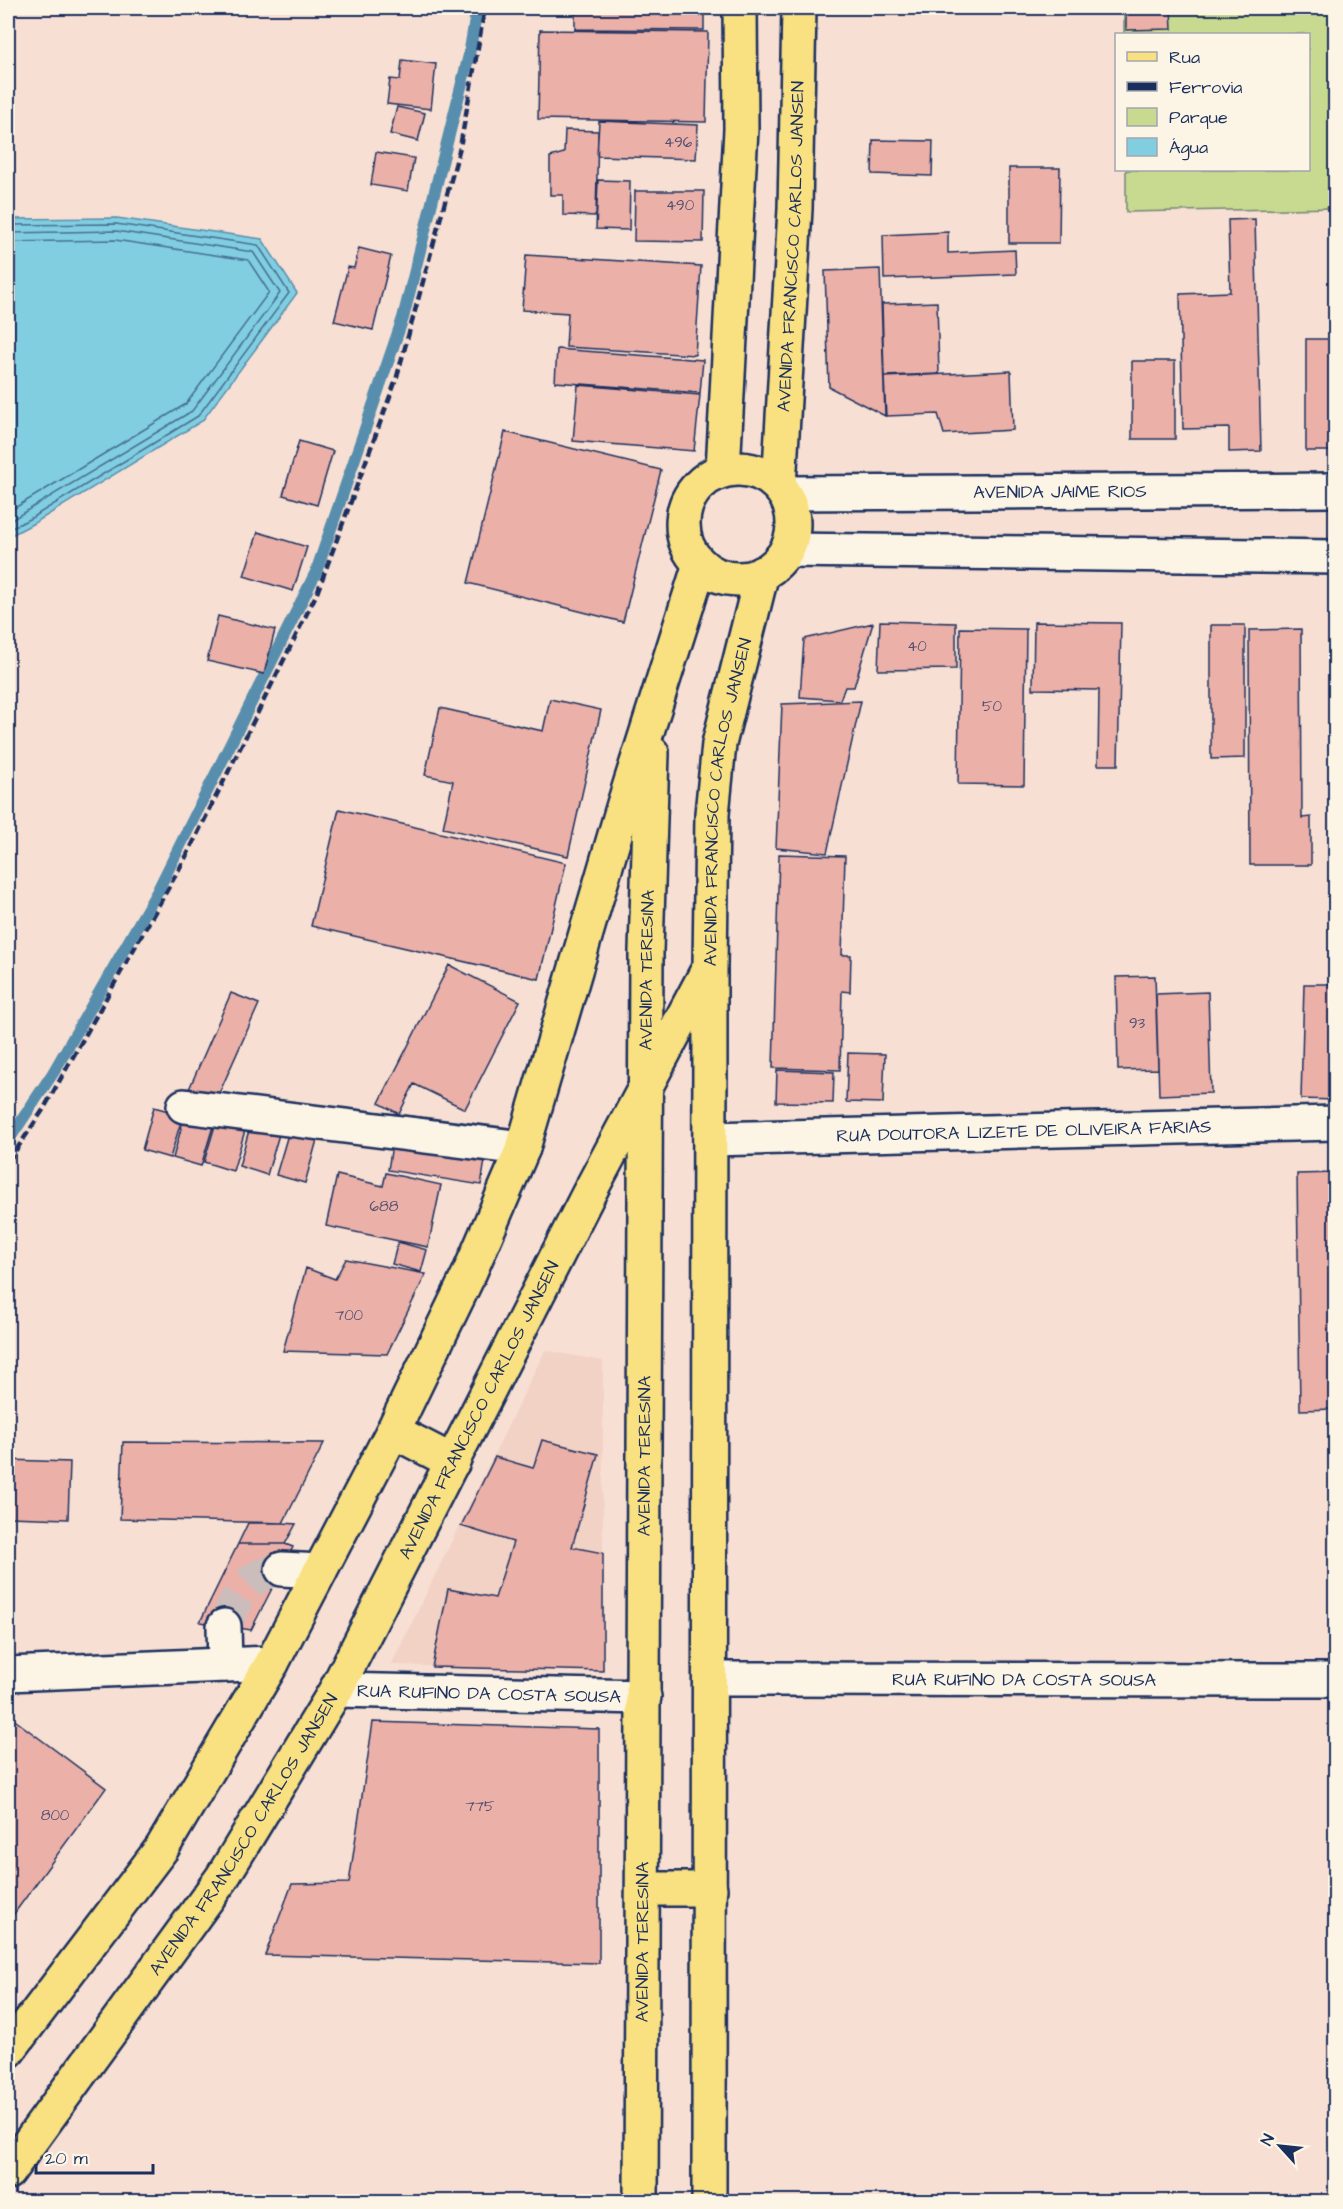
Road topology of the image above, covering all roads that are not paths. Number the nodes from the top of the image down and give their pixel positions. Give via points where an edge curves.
1 (740, 8) edge
2 (799, 8) edge
3 (723, 470) junction
4 (781, 489) junction
5 (1335, 490) edge
6 (787, 550) junction
7 (1335, 557) edge
8 (699, 564) junction
9 (762, 573) junction
10 (654, 712) junction
11 (710, 966) junction
12 (645, 1087) junction
13 (184, 1106) dead end
14 (1335, 1123) edge
15 (710, 1139) junction
16 (523, 1148) junction
17 (393, 1431) junction
18 (453, 1462) junction
19 (282, 1569) tunnel mouth
20 (320, 1570) junction
21 (224, 1626) tunnel mouth
22 (272, 1664) junction
23 (225, 1665) junction
24 (8, 1674) edge
25 (710, 1679) junction
26 (1335, 1680) edge
27 (336, 1690) junction
28 (644, 1697) junction
29 (643, 1889) junction
30 (710, 1889) junction
31 (8, 2051) edge
32 (8, 2172) edge
33 (641, 2202) edge
34 (709, 2202) edge

1 - 3 main road via 741,129
2 - 4 main road, AVENIDA FRANCISCO CARLOS JANSEN via 795,209
3 - 4 main road via 753,470
3 - 8 main road via 696,488 683,519 684,535
4 - 5 street, AVENIDA JAIME RIOS
4 - 6 main road, AVENIDA FRANCISCO CARLOS JANSEN via 793,521
6 - 7 street
6 - 9 main road
8 - 9 main road via 730,578
8 - 10 main road
9 - 11 main road, AVENIDA FRANCISCO CARLOS JANSEN via 719,744 712,813
10 - 12 main road, AVENIDA TERESINA
10 - 16 main road
11 - 12 main road, AVENIDA FRANCISCO CARLOS JANSEN
11 - 15 main road
12 - 18 main road, AVENIDA FRANCISCO CARLOS JANSEN
12 - 28 main road, AVENIDA TERESINA
13 - 16 street
14 - 15 street, RUA DOUTORA LIZETE DE OLIVEIRA FARIAS
15 - 25 main road
16 - 17 main road via 469,1274
17 - 18 main road
17 - 20 main road
18 - 27 main road, AVENIDA FRANCISCO CARLOS JANSEN
19 - 20 street
20 - 22 main road
21 - 23 street
22 - 23 street
22 - 31 main road via 162,1848
23 - 24 street
25 - 26 street, RUA RUFINO DA COSTA SOUSA
25 - 30 main road
27 - 28 street, RUA RUFINO DA COSTA SOUSA
27 - 32 main road, AVENIDA FRANCISCO CARLOS JANSEN via 222,1878
28 - 29 main road, AVENIDA TERESINA
29 - 30 main road
29 - 33 main road, AVENIDA TERESINA
30 - 34 main road

